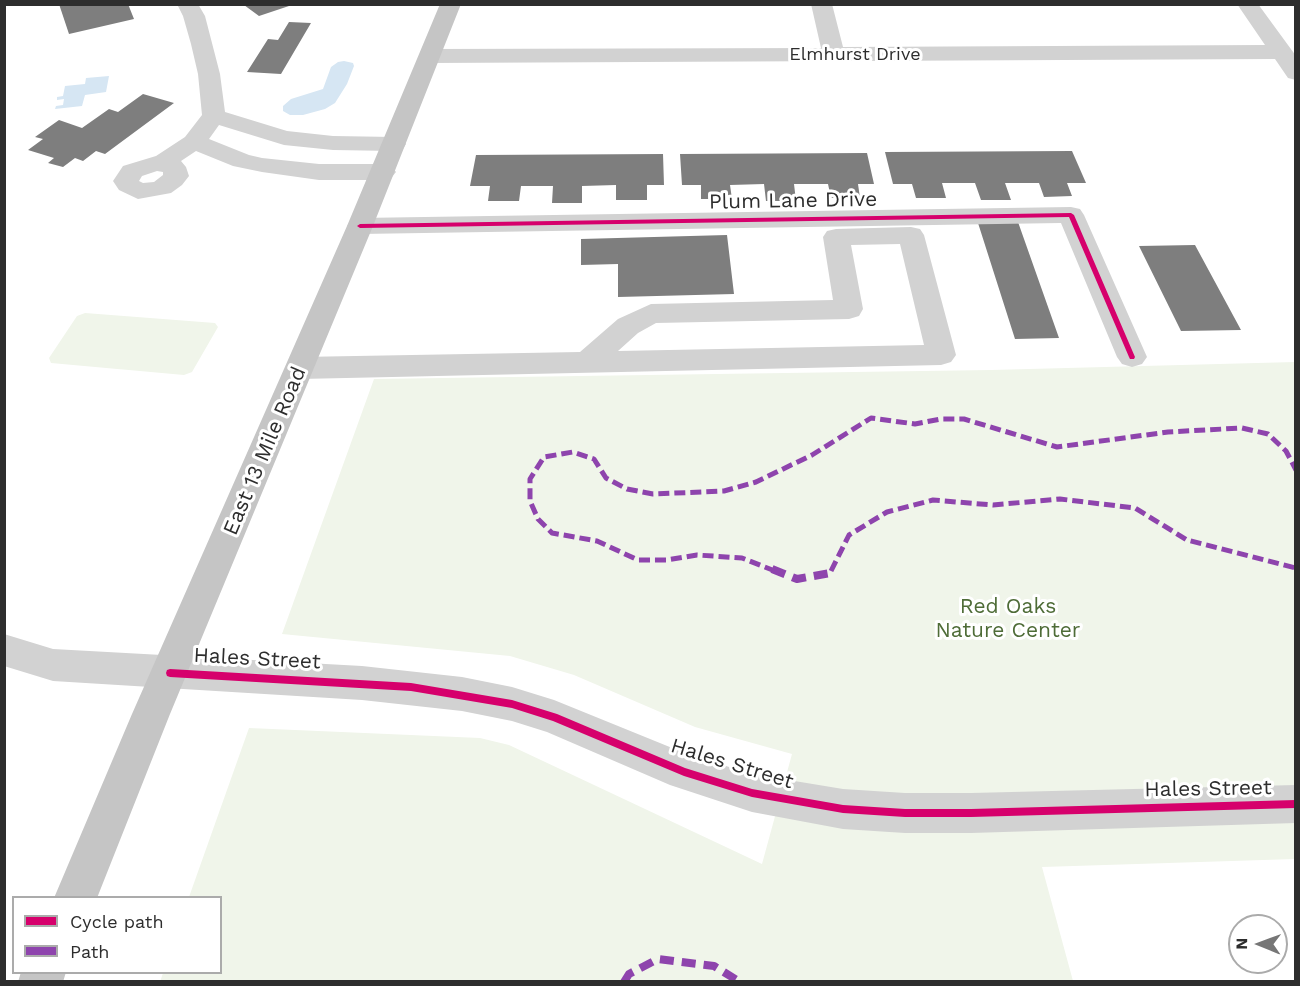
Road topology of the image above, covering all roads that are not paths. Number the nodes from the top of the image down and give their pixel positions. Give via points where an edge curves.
1 (187, 4) edge
2 (451, 4) edge
3 (821, 4) edge
4 (1247, 4) edge
5 (1281, 51) junction
6 (834, 55) junction
7 (430, 56) junction
8 (1296, 73) edge
9 (214, 116) junction
10 (284, 138) junction
11 (194, 142) junction
12 (394, 144) junction
13 (162, 163) dead end
14 (262, 165) junction
15 (383, 172) junction
16 (360, 226) junction
17 (1132, 357) dead end
18 (589, 361) junction
19 (300, 368) junction
20 (4, 650) edge
21 (170, 673) junction
22 (1296, 804) edge
23 (75, 896) edge

1 - 9 street via 202,44
2 - 7 main road, East 13 Mile Road
3 - 6 street
4 - 5 street
5 - 6 street, Elmhurst Drive
5 - 8 street
6 - 7 street, Elmhurst Drive
7 - 12 main road, East 13 Mile Road
9 - 10 street
9 - 11 street
10 - 12 street
10 - 14 street
11 - 13 street
11 - 14 street
12 - 15 main road, East 13 Mile Road
14 - 15 street via 319,172
15 - 16 main road, East 13 Mile Road
16 - 17 street, Plum Lane Drive via 1071,215
16 - 19 main road, East 13 Mile Road
18 - 18 street via 871,356 941,355 911,235 900,235 836,237 849,309 651,314 628,326
18 - 19 street
19 - 21 main road, East 13 Mile Road
20 - 21 street, Hales Street via 53,665
21 - 22 street, Hales Street via 411,687 512,704 554,717 684,772 772,797 843,809 971,813
21 - 23 main road, East 13 Mile Road

